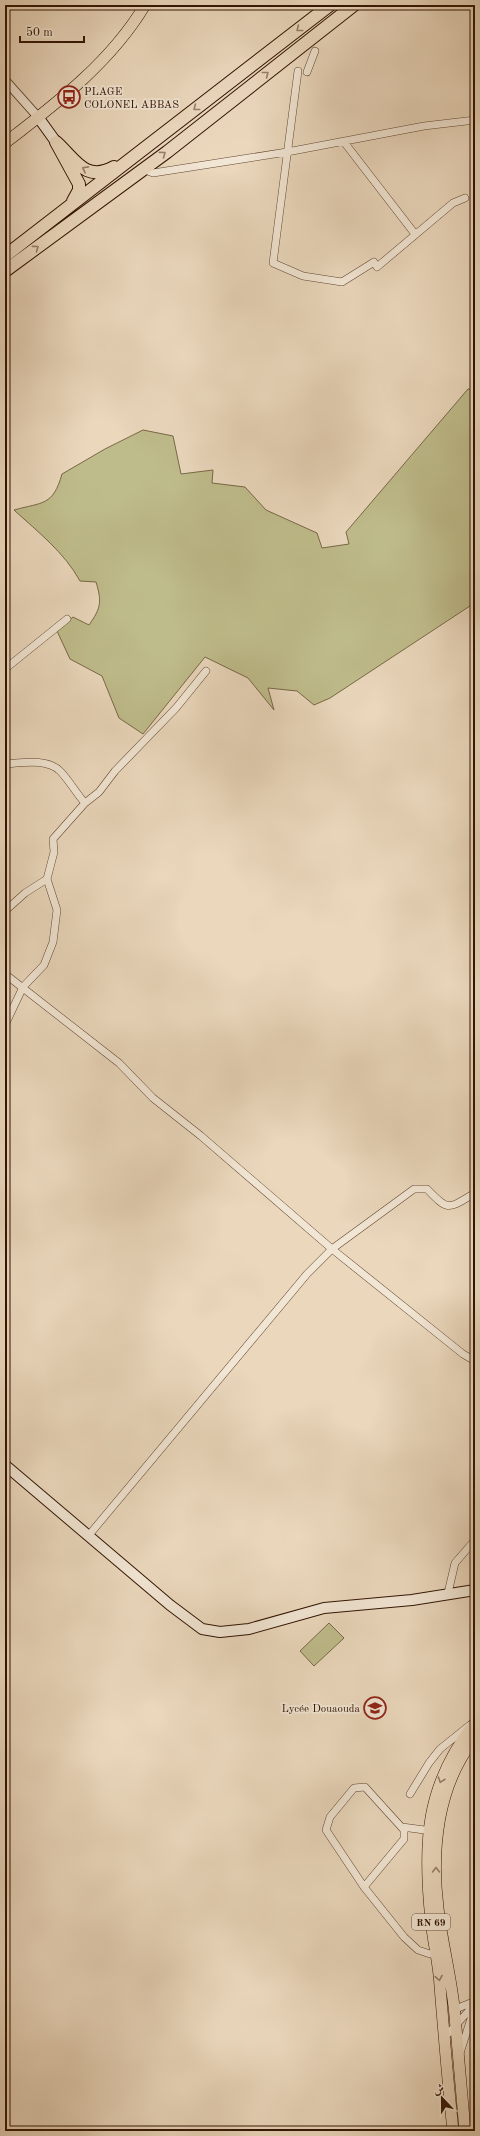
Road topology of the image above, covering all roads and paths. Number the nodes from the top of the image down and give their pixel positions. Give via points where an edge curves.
1 (145, 5) edge
2 (330, 5) edge
3 (354, 5) edge
4 (315, 51) dead end
5 (298, 71) dead end
6 (307, 72) dead end
7 (5, 80) edge
8 (38, 118) junction
9 (475, 120) edge
10 (178, 123) junction
11 (56, 142) junction
12 (344, 142) junction
13 (5, 143) edge
14 (287, 152) junction
15 (143, 169) junction
16 (465, 198) dead end
17 (69, 205) junction
18 (415, 234) junction
19 (5, 256) edge
20 (5, 272) edge
21 (67, 619) dead end
22 (5, 669) edge
23 (206, 671) dead end
24 (5, 764) edge
25 (86, 803) junction
26 (47, 880) junction
27 (5, 911) edge
28 (5, 974) edge
29 (23, 987) junction
30 (5, 1024) edge
31 (475, 1193) edge
32 (332, 1249) junction
33 (475, 1360) edge
34 (5, 1465) edge
35 (89, 1535) junction
36 (475, 1540) edge
37 (475, 1590) edge
38 (448, 1593) junction
39 (475, 1722) edge
40 (475, 1738) edge
41 (410, 1794) dead end
42 (402, 1827) junction
43 (434, 1831) junction
44 (364, 1887) junction
45 (435, 1952) junction
46 (453, 2002) junction
47 (475, 2002) edge
48 (475, 2006) edge
49 (442, 2020) junction
50 (455, 2020) junction
51 (445, 2037) junction
52 (460, 2055) junction
53 (452, 2131) edge
54 (465, 2131) edge

1 - 8 main road via 113,50 93,71
2 -> 10 highway
15 -> 3 highway
4 - 6 street
5 - 14 street
7 - 8 street
8 - 11 main road
8 - 13 main road
9 - 12 street via 424,126
10 -> 11 highway via 119,164 101,172 82,168
10 - 17 highway
11 - 17 highway via 79,184 79,190
12 - 14 street
12 - 18 street
14 - 15 street via 153,173
14 - 18 street via 273,263 303,276 342,282 374,262 377,267
20 -> 15 highway
16 - 18 street via 453,203
17 - 19 highway
21 - 22 street
23 - 25 street via 176,708
24 - 25 street via 42,762 54,766
25 - 26 street via 54,839 54,852
26 - 27 street via 25,893
26 - 29 street via 57,910 53,942 44,965
28 - 29 street
29 - 30 street
29 - 32 street via 119,1063 153,1098
31 - 32 street via 449,1207 440,1203 427,1188 414,1189
32 - 33 street via 463,1354
32 - 35 street via 307,1274
34 - 35 main road
35 - 38 main road via 170,1605 202,1629 220,1632 248,1629 324,1608 412,1600
36 - 38 street via 455,1563
37 - 38 main road
39 - 41 street via 440,1749
39 -> 43 main road, RN 69 via 444,1771 433,1808
40 - 43 main road, RN 69 via 453,1773
42 - 43 street
42 - 44 street via 405,1833 404,1840
42 - 44 street via 362,1786 354,1788 328,1820 326,1830
43 - 45 main road, RN 69 via 428,1878
46 -> 43 main road, RN 69 via 438,1902
44 - 45 street via 404,1937 418,1950 430,1954
45 -> 49 main road, RN 69
46 - 47 street via 461,2008
46 - 50 main road, RN 69
47 - 50 street
48 - 52 street
49 - 50 street via 447,2023
49 - 51 main road, RN 69
50 - 51 street
50 - 52 main road, RN 69
51 - 53 main road, RN 69
52 - 54 main road, RN 69

